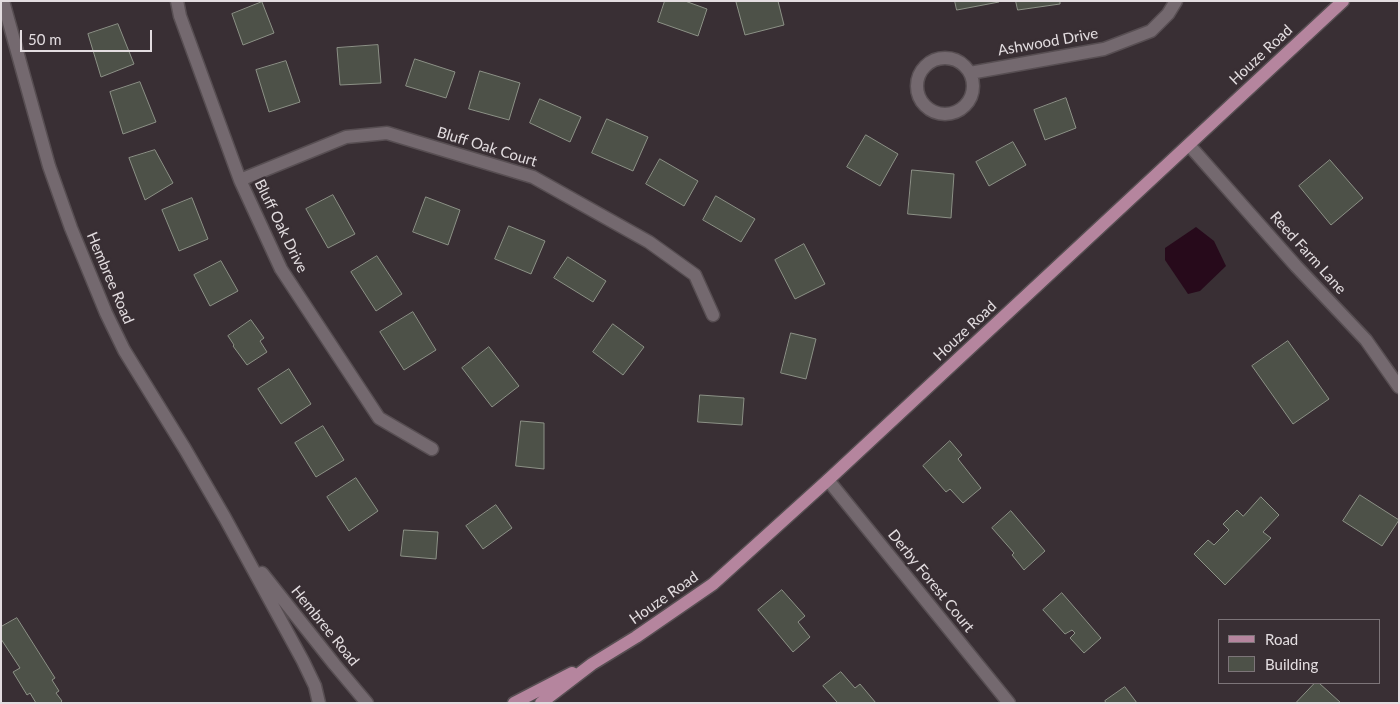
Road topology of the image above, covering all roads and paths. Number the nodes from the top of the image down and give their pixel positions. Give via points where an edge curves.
1 (3, 1) edge
2 (177, 1) edge
3 (1176, 1) edge
4 (1343, 1) edge
5 (970, 72) junction
6 (1189, 144) junction
7 (240, 180) junction
8 (713, 315) dead end
9 (1399, 387) edge
10 (432, 449) dead end
11 (828, 480) junction
12 (240, 545) junction
13 (592, 664) junction
14 (319, 703) edge
15 (367, 703) edge
16 (514, 703) edge
17 (541, 703) edge
18 (1009, 703) edge

1 - 12 street, Hembree Road via 49,166 91,279 124,350
2 - 7 street, Bluff Oak Drive
3 - 5 street, Ashwood Drive via 1151,31 1104,49
4 - 6 main road, Houze Road
5 - 5 street via 954,58 932,60 918,77 920,99 937,113 959,111 972,94 974,83
6 - 9 street, Reed Farm Lane via 1366,340
6 - 11 main road, Houze Road
7 - 8 street, Bluff Oak Court via 346,137 388,133 533,177 649,242 695,276
7 - 10 street, Bluff Oak Drive via 281,269 379,418
11 - 13 main road, Houze Road via 713,584
11 - 18 street, Derby Forest Court
12 - 14 street, Hembree Road via 303,662
12 - 15 street, Hembree Road
13 - 16 main road, Houze Road
13 - 17 main road, Houze Road

